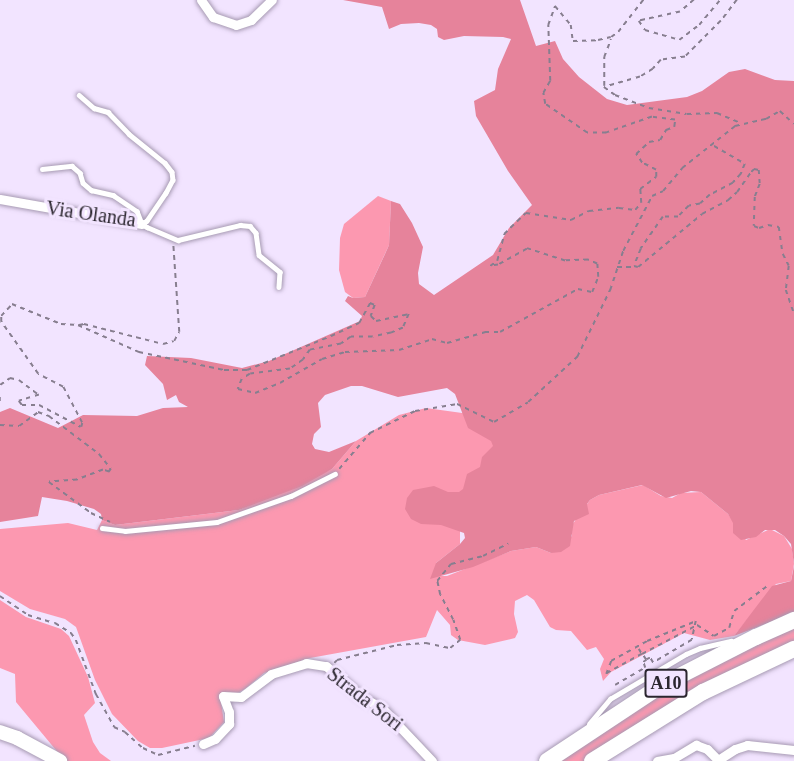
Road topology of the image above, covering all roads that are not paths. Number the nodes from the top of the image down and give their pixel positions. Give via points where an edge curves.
1 (201, 0) edge
2 (272, 0) edge
3 (79, 95) dead end
4 (42, 169) dead end
5 (0, 199) edge
6 (142, 224) junction
7 (279, 287) dead end
8 (335, 474) road end
9 (102, 528) dead end
10 (788, 623) edge
11 (794, 649) edge
12 (581, 729) dead end
13 (0, 732) edge
14 (576, 733) dead end
15 (203, 744) road end
16 (794, 750) edge
17 (561, 751) junction
18 (60, 761) edge
19 (432, 761) edge
20 (547, 761) edge
21 (592, 761) edge
22 (657, 761) edge

1 - 2 street via 213,17 236,25 251,20
3 - 6 lane, Via Olanda via 94,108 108,112 172,172 173,180 166,193
4 - 6 lane via 72,166 91,190 113,195 137,211
5 - 6 street, Via Olanda
6 - 7 lane via 183,240 240,225 250,226 256,233 259,255 280,272
8 - 9 lane via 291,496 217,522
10 - 12 lane via 695,650 610,699 592,722
10 - 17 highway, A10 via 662,685
11 - 21 highway, A10 via 703,692
13 - 18 main road
14 - 17 lane
15 - 19 street, Strada Sori via 228,724 223,696 241,697 271,674 306,663 329,668 362,697 382,708
16 - 22 street via 747,745 718,760 696,745 674,758
17 - 20 highway, A10

